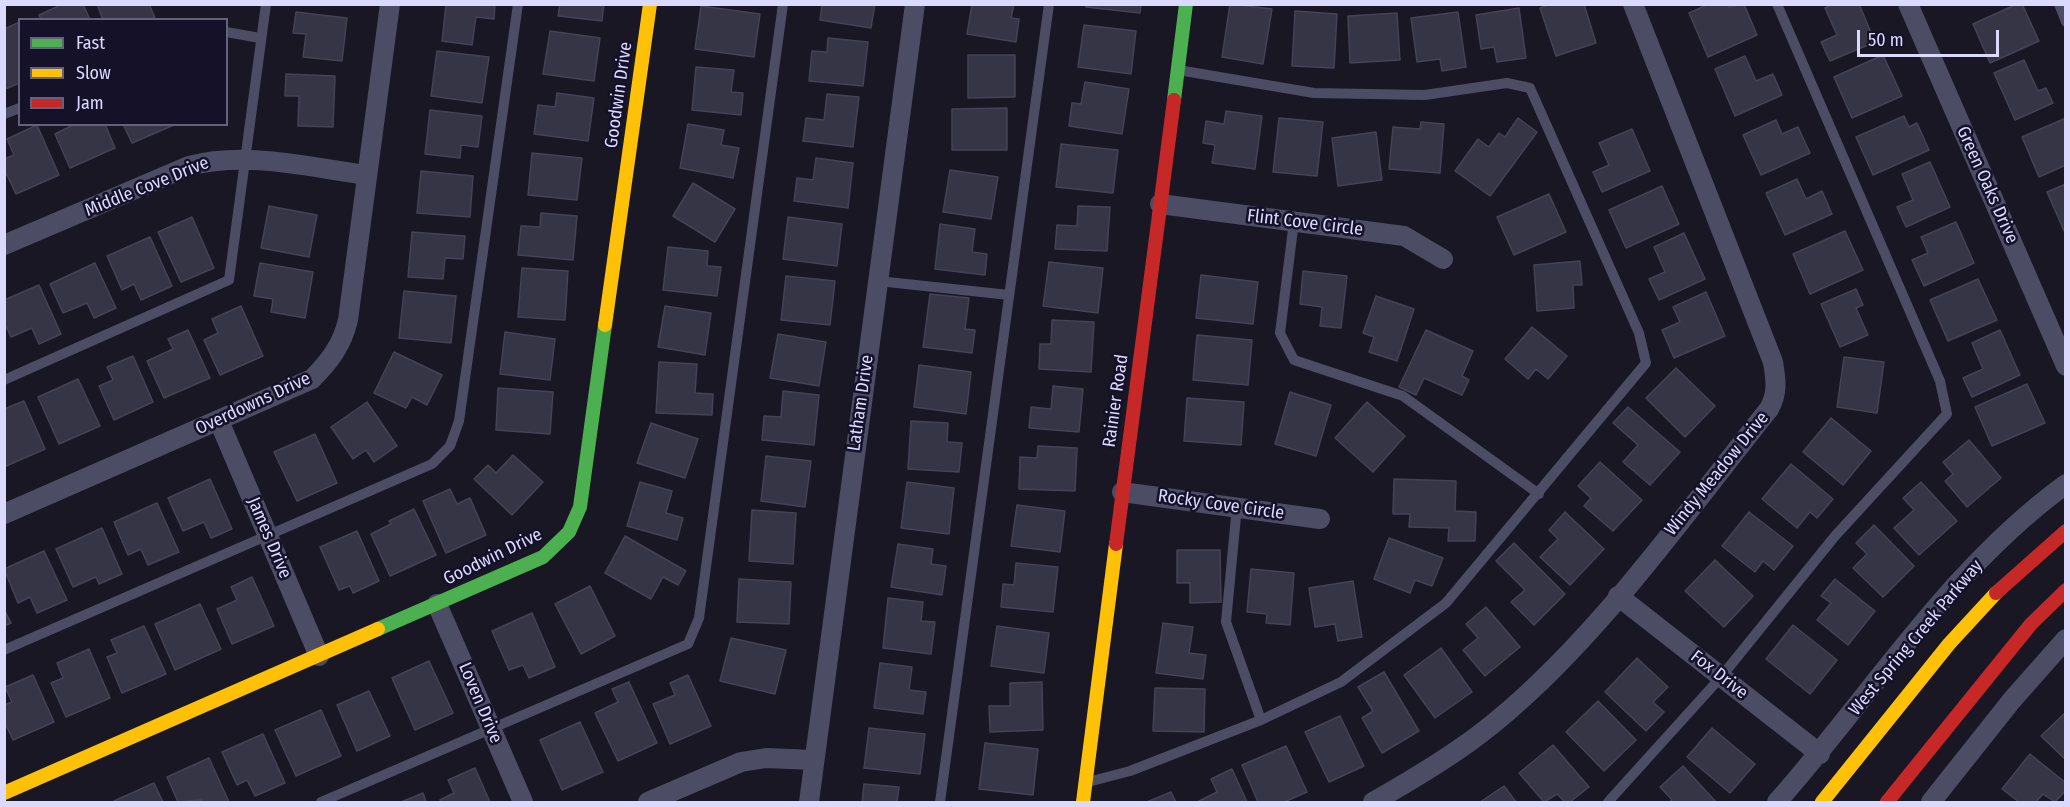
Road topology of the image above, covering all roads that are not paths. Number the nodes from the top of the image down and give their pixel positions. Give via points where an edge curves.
1 (266, 4) edge
2 (390, 4) edge
3 (518, 4) edge
4 (650, 4) edge
5 (783, 4) edge
6 (915, 4) edge
7 (1049, 4) edge
8 (1186, 4) edge
9 (1633, 4) edge
10 (1777, 4) edge
11 (1908, 4) edge
12 (2059, 4) edge
13 (2066, 22) edge
14 (228, 32) edge
15 (260, 38) junction
16 (1178, 70) junction
17 (246, 158) junction
18 (367, 175) junction
19 (1160, 204) junction
20 (1294, 221) junction
21 (4, 245) edge
22 (1443, 259) dead end
23 (878, 281) junction
24 (1009, 295) junction
25 (2066, 366) edge
26 (4, 380) edge
27 (219, 421) junction
28 (2066, 484) edge
29 (1122, 492) junction
30 (1539, 494) junction
31 (1237, 507) junction
32 (4, 514) edge
33 (1320, 519) dead end
34 (2066, 531) edge
35 (268, 536) junction
36 (2066, 590) edge
37 (1618, 596) junction
38 (437, 604) junction
39 (2066, 639) edge
40 (4, 650) edge
41 (319, 656) junction
42 (1721, 677) junction
43 (1261, 720) junction
44 (491, 729) junction
45 (1820, 754) junction
46 (813, 760) junction
47 (1086, 782) junction
48 (4, 793) edge
49 (321, 802) edge
50 (523, 802) edge
51 (648, 802) edge
52 (809, 802) edge
53 (940, 802) edge
54 (1083, 802) edge
55 (1373, 802) edge
56 (1608, 802) edge
57 (1777, 802) edge
58 (1822, 802) edge
59 (1887, 802) edge
60 (1931, 802) edge

1 - 15 lane
2 - 18 street, Overdowns Drive
3 - 35 lane via 461,410 450,446 432,464
4 - 38 street, Goodwin Drive via 580,507 569,532 543,557
5 - 44 lane via 699,618 688,644
6 - 23 street, Latham Drive
7 - 24 lane
8 - 16 street, Rainier Road
9 - 37 street, Windy Meadow Drive via 1773,362 1777,385 1769,409
10 - 42 lane via 1940,381 1947,414 1835,536
11 - 25 street, Green Oaks Drive
12 - 13 lane
14 - 15 lane
15 - 17 lane
16 - 19 street, Rainier Road
16 - 30 lane via 1314,93 1425,95 1507,83 1530,88 1640,333 1646,363
17 - 18 street, Middle Cove Drive
17 - 21 street, Middle Cove Drive via 216,159 189,166
17 - 26 lane via 229,280
18 - 27 street, Overdowns Drive via 348,320 332,359 312,378
19 - 20 street, Flint Cove Circle
19 - 29 street, Rainier Road
20 - 22 street, Flint Cove Circle via 1404,236
20 - 30 lane via 1280,333 1294,360 1403,396
23 - 24 lane
23 - 46 street, Latham Drive
24 - 53 lane
27 - 32 street, Overdowns Drive
27 - 35 street, James Drive
28 - 45 street, West Spring Creek Parkway via 2006,533 1956,585
29 - 31 street, Rocky Cove Circle
29 - 47 street, Rainier Road
30 - 43 lane via 1446,603 1341,682
31 - 33 street, Rocky Cove Circle
31 - 43 lane via 1226,622
34 - 58 street, West Spring Creek Parkway via 2001,588 1949,644
35 - 40 lane
35 - 41 street, James Drive
36 - 59 street via 2031,624
37 - 42 street, Fox Drive
37 - 55 street, Windy Meadow Drive via 1533,687 1481,733 1422,775
38 - 41 street, Goodwin Drive
38 - 44 street, Loven Drive
39 - 60 street
41 - 48 street, Goodwin Drive
42 - 45 street, Fox Drive
42 - 56 lane
43 - 47 lane via 1130,771
44 - 49 lane
44 - 50 street, Loven Drive
45 - 57 street, West Spring Creek Parkway
46 - 51 street via 766,758 741,762
46 - 52 street, Latham Drive
47 - 54 street, Rainier Road

